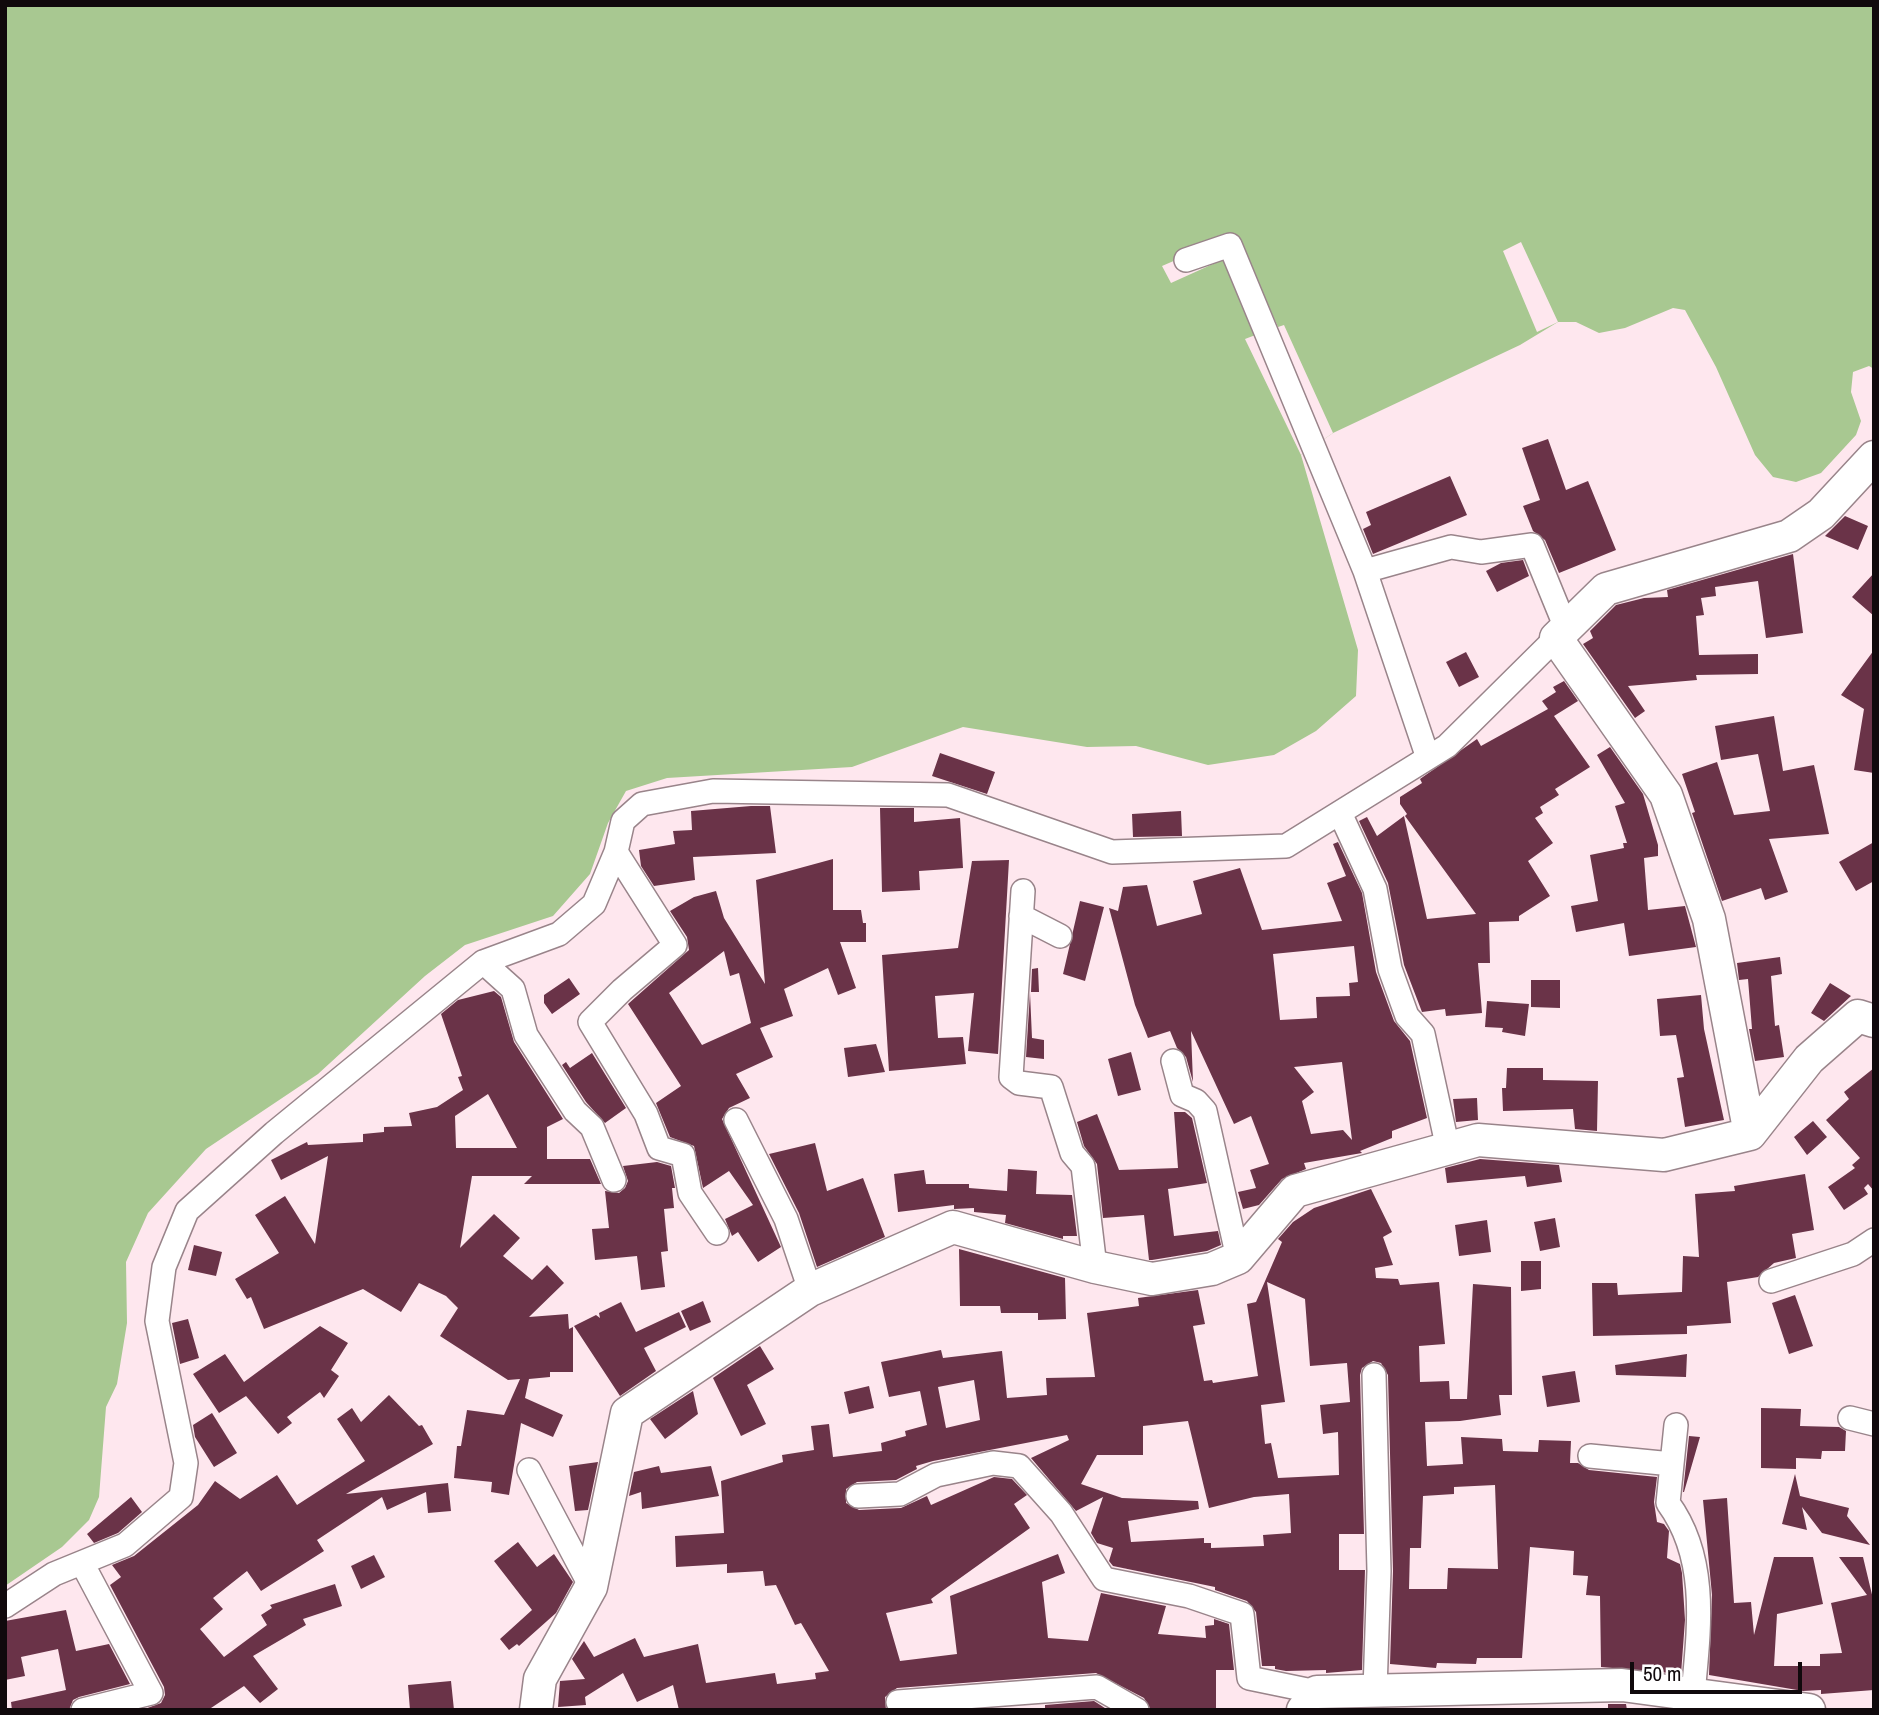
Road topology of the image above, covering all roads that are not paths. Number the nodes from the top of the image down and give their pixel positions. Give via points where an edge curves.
1 (1186, 260) dead end
2 (1874, 457) edge
3 (1365, 571) junction
4 (1561, 633) junction
5 (1428, 758) junction
6 (1340, 813) junction
7 (616, 852) junction
8 (1023, 891) dead end
9 (1021, 916) junction
10 (1060, 936) dead end
11 (483, 962) junction
12 (1874, 1021) edge
13 (1173, 1061) dead end
14 (736, 1120) dead end
15 (1750, 1135) junction
16 (1447, 1149) junction
17 (614, 1180) dead end
18 (716, 1233) dead end
19 (1874, 1240) edge
20 (1238, 1258) junction
21 (1095, 1267) junction
22 (1771, 1281) dead end
23 (810, 1290) junction
24 (1374, 1375) dead end
25 (1850, 1418) dead end
26 (1874, 1424) edge
27 (1676, 1425) dead end
28 (1590, 1456) dead end
29 (1672, 1464) junction
30 (529, 1470) dead end
31 (858, 1496) dead end
32 (82, 1563) junction
33 (591, 1587) junction
34 (5, 1606) edge
35 (1375, 1690) junction
36 (1693, 1694) junction
37 (1310, 1701) edge
38 (898, 1702) dead end
39 (83, 1710) edge
40 (536, 1710) edge
41 (1137, 1710) edge
42 (1809, 1710) edge

1 - 3 street via 1230,245
2 - 4 street via 1821,514 1789,536 1606,589
3 - 4 street via 1451,547 1481,552 1532,545
3 - 5 street
4 - 5 street via 1447,746
4 - 15 street via 1666,795 1709,919
5 - 6 street
6 - 7 street via 1286,846 1112,852 948,795 713,791 642,804 623,821
6 - 16 street via 1375,889 1390,969 1407,1016 1423,1034
7 - 11 street via 594,904 559,934
7 - 18 street via 675,945 590,1022 646,1114 659,1148 683,1155 690,1194
8 - 9 street
9 - 10 street
9 - 21 street via 1011,1077 1019,1083 1051,1087 1072,1153 1083,1166
11 - 17 street via 513,989 526,1035 575,1111 592,1127
11 - 32 street via 274,1133 187,1211 164,1267 157,1321 186,1463 181,1497 125,1545
12 - 15 street via 1858,1016 1810,1059
13 - 20 street via 1182,1095 1205,1111
14 - 23 street via 786,1219
15 - 16 street via 1664,1154 1478,1140
16 - 20 street via 1295,1191
19 - 22 street via 1853,1254
20 - 21 street via 1212,1269 1152,1279
21 - 23 street via 953,1227
23 - 33 street via 627,1413
24 - 35 street via 1379,1571
25 - 26 street
27 - 29 street
28 - 29 street
29 - 36 street via 1668,1503 1684,1525 1700,1590
30 - 33 street
31 - 37 street via 900,1494 936,1475 993,1463 1019,1466 1060,1513 1104,1579 1189,1596 1242,1614 1249,1678
32 - 34 street via 54,1574
32 - 39 street via 150,1693
33 - 40 street via 540,1679
35 - 36 street via 1622,1685
35 - 37 street
36 - 42 street
38 - 41 street via 1097,1687

